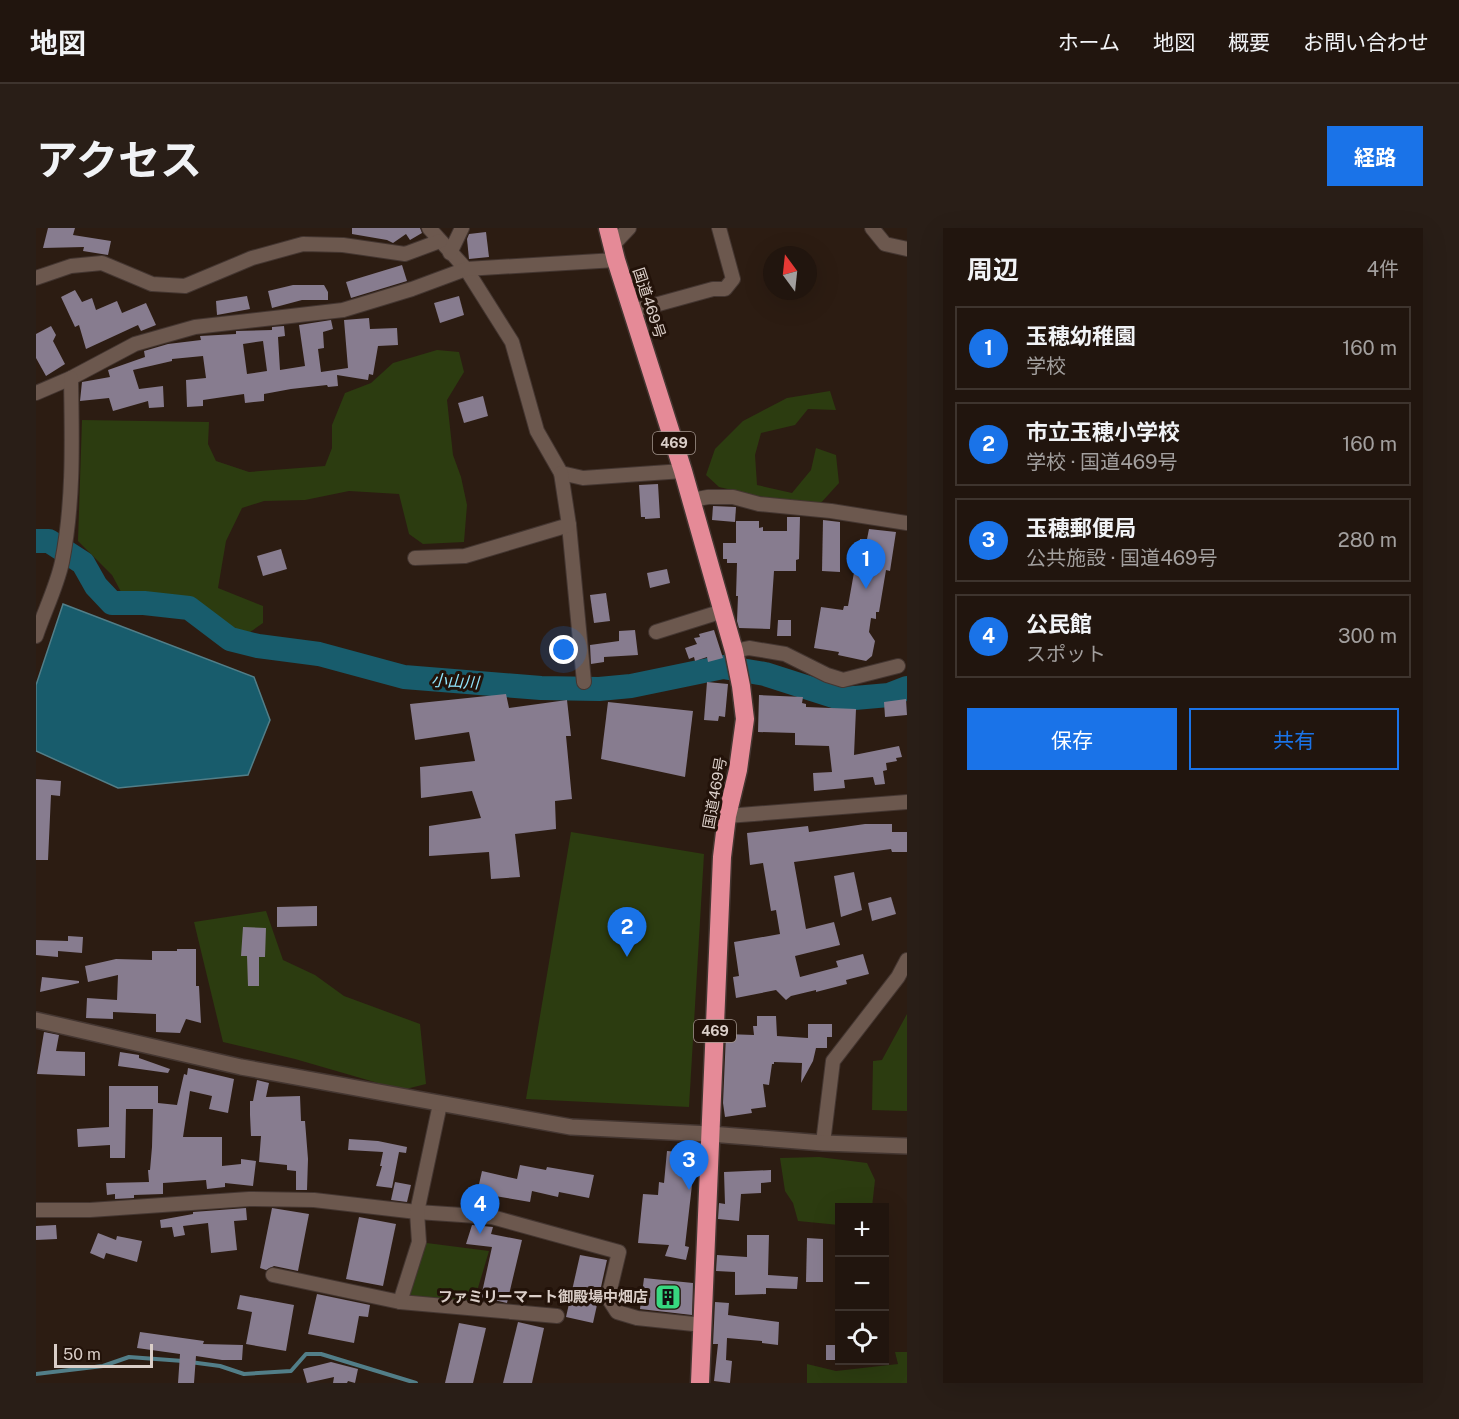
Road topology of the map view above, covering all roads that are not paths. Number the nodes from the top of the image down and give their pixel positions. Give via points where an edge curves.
1 (429, 228) edge
2 (462, 228) edge
3 (629, 228) edge
4 (719, 228) edge
5 (872, 228) edge
6 (440, 241) junction
7 (612, 244) edge
8 (907, 249) edge
9 (450, 253) junction
10 (466, 269) junction
11 (36, 278) edge
12 (633, 311) junction
13 (71, 378) junction
14 (36, 393) edge
15 (683, 471) junction
16 (561, 472) junction
17 (692, 500) junction
18 (907, 523) edge
19 (569, 525) junction
20 (415, 558) dead end
21 (723, 611) junction
22 (656, 632) dead end
23 (36, 636) edge
24 (735, 655) junction
25 (898, 666) dead end
26 (584, 682) dead end
27 (907, 802) edge
28 (727, 816) junction
29 (907, 960) edge
30 (903, 979) edge
31 (36, 1020) edge
32 (440, 1104) junction
33 (710, 1134) junction
34 (823, 1143) junction
35 (907, 1146) edge
36 (36, 1210) edge
37 (417, 1212) junction
38 (273, 1275) dead end
39 (400, 1302) junction
40 (557, 1316) dead end
41 (703, 1325) junction
42 (700, 1383) edge

1 - 6 street
2 - 9 street
3 - 7 street
4 - 12 street via 733,279 725,289
5 - 8 street via 885,244
6 - 9 street
6 - 11 street via 405,254 344,245 303,244 252,258 185,286 153,284 102,263 71,266
7 - 10 street
7 - 12 highway, 国道469号 / 469
9 - 10 street
10 - 13 street via 344,310 195,327 135,344
10 - 16 street via 512,342 537,431
12 - 15 highway, 国道469号 / 469
13 - 14 street
13 - 23 street via 72,453 66,535 62,560
15 - 16 street via 583,478
15 - 17 highway, 国道469号 / 469
16 - 19 street
17 - 18 street via 733,497 759,504
17 - 21 highway, 国道469号 / 469
19 - 20 street via 465,556
19 - 26 street
21 - 22 street
21 - 24 highway, 国道469号 / 469
24 - 25 street via 749,648 785,654 843,680
24 - 28 highway, 国道469号 / 469 via 745,719
27 - 28 street
28 - 33 highway, 国道469号 / 469
29 - 30 street
30 - 34 street via 833,1061
31 - 32 street via 241,1067
32 - 33 street via 571,1127
32 - 37 street
33 - 34 street
33 - 41 highway, 国道469号 / 469
34 - 35 street
36 - 37 street via 249,1199 314,1200
37 - 39 street via 419,1242
37 - 41 street via 492,1218 619,1252 608,1298 617,1312
38 - 39 street
39 - 40 street
41 - 42 highway, 国道469号 / 469

